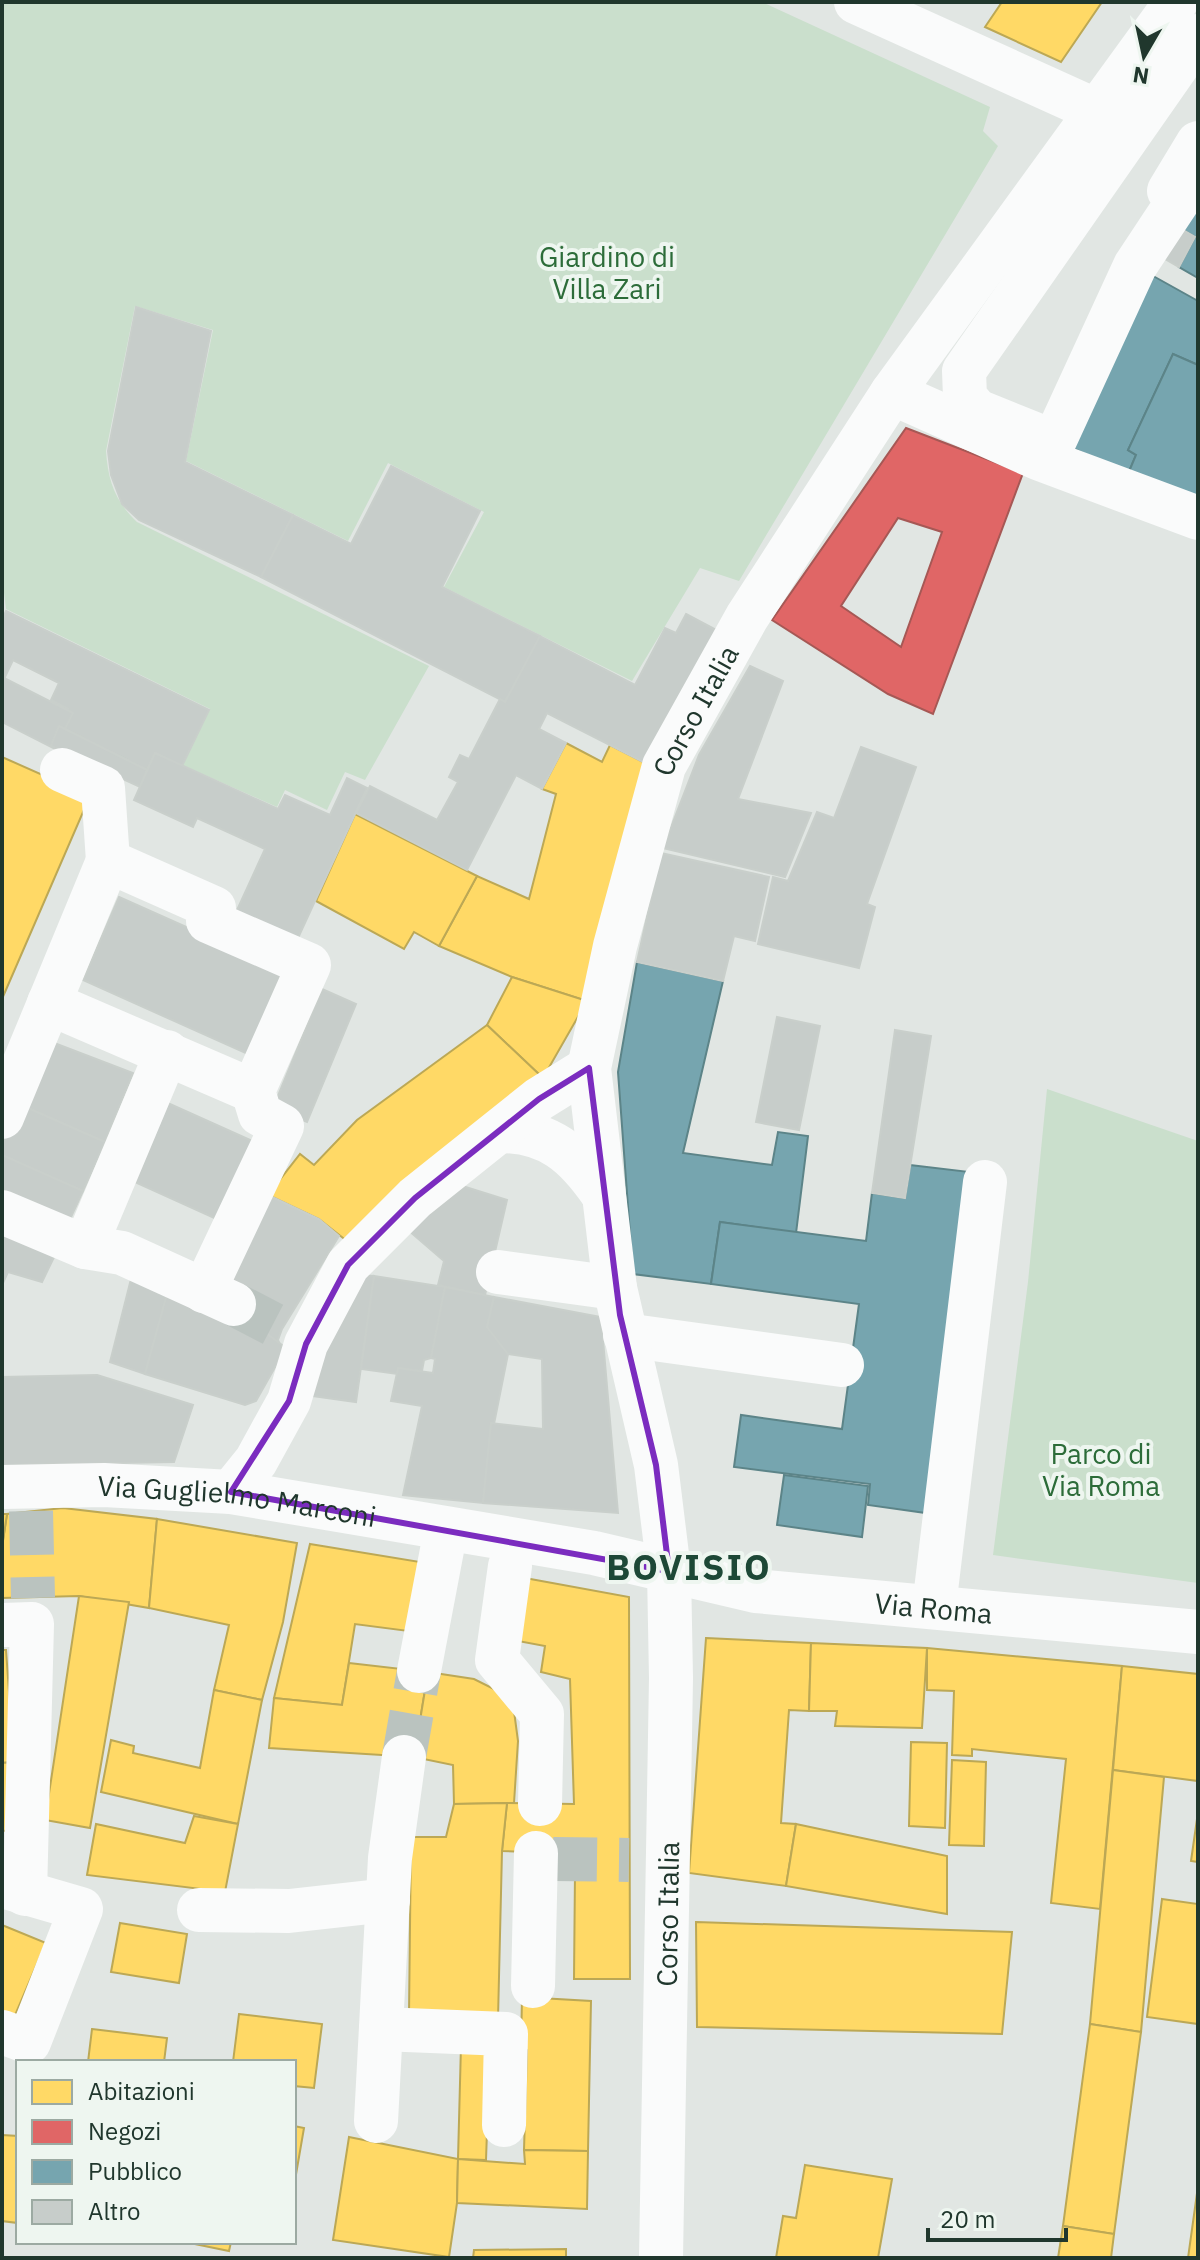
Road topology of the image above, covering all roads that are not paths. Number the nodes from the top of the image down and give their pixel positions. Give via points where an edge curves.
1 (856, 2) edge
2 (1176, 2) edge
3 (1198, 36) edge
4 (1097, 111) junction
5 (1198, 143) edge
6 (892, 393) junction
7 (1198, 518) edge
8 (62, 770) dead end
9 (108, 861) junction
10 (49, 1003) junction
11 (167, 1052) junction
12 (589, 1068) junction
13 (253, 1091) junction
14 (2, 1117) edge
15 (500, 1131) junction
16 (985, 1182) dead end
17 (602, 1193) junction
18 (2, 1212) edge
19 (85, 1247) junction
20 (498, 1272) dead end
21 (615, 1288) junction
22 (625, 1335) junction
23 (842, 1365) dead end
24 (231, 1492) junction
25 (20, 1495) edge
26 (446, 1529) junction
27 (510, 1566) dead end
28 (669, 1571) junction
29 (934, 1607) junction
30 (22, 1616) tunnel mouth
31 (1198, 1632) edge
32 (422, 1651) tunnel mouth
33 (404, 1757) tunnel mouth
34 (540, 1804) dead end
35 (542, 1860) dead end
36 (14, 1890) edge
37 (388, 1900) junction
38 (199, 1910) dead end
39 (533, 1986) dead end
40 (381, 2029) junction
41 (2, 2032) edge
42 (376, 2121) dead end
43 (504, 2125) dead end
44 (661, 2258) edge

1 - 4 street
2 - 4 street, Corso Italia
3 - 5 street via 964,371 965,397 977,411 1054,442 1135,266 1180,198 1169,191
4 - 6 street, Corso Italia
6 - 7 street via 1040,459
6 - 12 street, Corso Italia via 747,617 664,766 632,874
8 - 9 street via 103,788
9 - 10 street
9 - 13 street via 214,908 208,921 309,965
10 - 11 street
10 - 14 street
11 - 13 street
11 - 19 street
12 - 15 street
12 - 17 street, Corso Italia
13 - 19 street via 260,1114 282,1126 219,1298 122,1253
15 - 17 street via 540,1135 554,1143 585,1168
15 - 24 street via 397,1214 348,1265 294,1336 289,1401 256,1461
16 - 29 street
17 - 21 street, Corso Italia
18 - 19 street
20 - 21 street
21 - 22 street, Corso Italia
22 - 23 street
22 - 28 street, Corso Italia via 656,1465
24 - 25 street, Via Guglielmo Marconi via 104,1485
24 - 26 street, Via Guglielmo Marconi
26 - 28 street, Via Guglielmo Marconi
26 - 32 street
27 - 34 street via 497,1660 542,1714
28 - 29 street, Via Roma via 756,1591
28 - 44 street, Corso Italia via 671,1678 648,1861
29 - 31 street, Via Roma
30 - 36 street
33 - 37 street
35 - 39 street
36 - 41 street via 81,1909 29,2042
37 - 38 street via 289,1911
37 - 40 street
40 - 42 street
40 - 43 street via 506,2034

